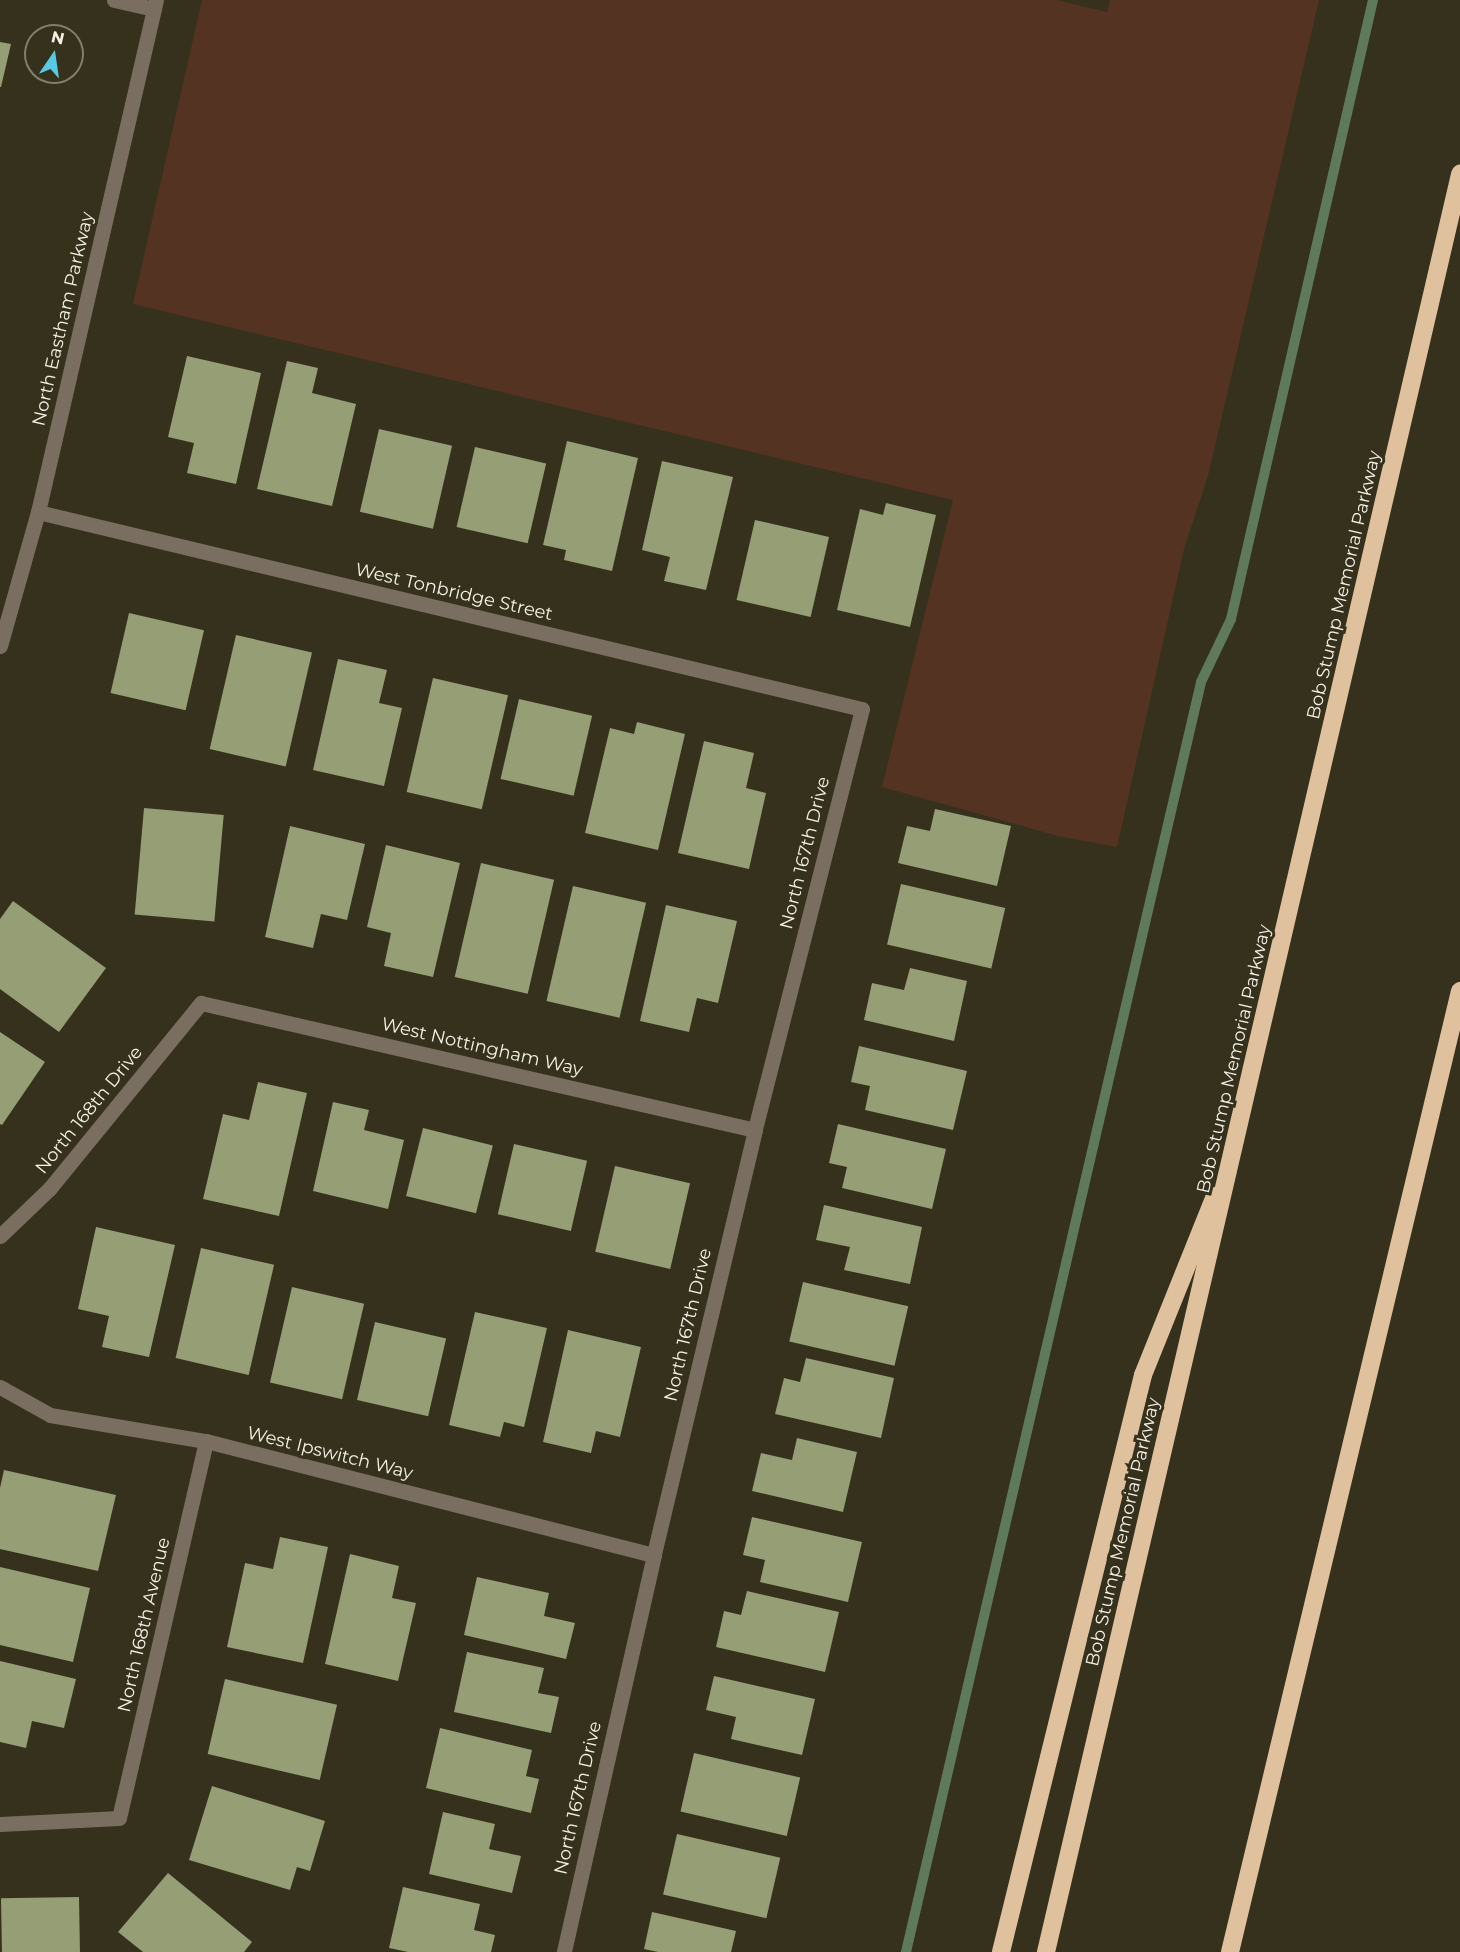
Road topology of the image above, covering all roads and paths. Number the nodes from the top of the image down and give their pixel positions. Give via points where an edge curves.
1 (114, 0) edge
2 (155, 5) edge
3 (1460, 174) edge
4 (38, 513) junction
5 (0, 645) edge
6 (862, 709) joint
7 (1460, 991) edge
8 (201, 1003) joint
9 (755, 1130) junction
10 (1237, 1142) junction
11 (0, 1236) edge
12 (0, 1387) edge
13 (206, 1441) junction
14 (654, 1555) junction
15 (0, 1824) edge
16 (564, 1952) edge
17 (1001, 1952) edge
18 (1046, 1952) edge
19 (1230, 1952) edge

1 - 2 street
2 - 4 street, North Eastham Parkway
3 - 10 highway, Bob Stump Memorial Parkway
4 - 5 street, North Eastham Parkway
4 - 6 street, West Tonbridge Street
6 - 9 street, North 167th Drive
7 - 19 highway
8 - 9 street, West Nottingham Way
8 - 11 street, North 168th Drive via 50,1188
9 - 14 street, North 167th Drive
10 - 17 highway via 1143,1374
10 - 18 highway, Bob Stump Memorial Parkway
12 - 13 street, West Ipswitch Way via 50,1414
13 - 14 street, West Ipswitch Way
13 - 15 street, North 168th Avenue via 119,1818
14 - 16 street, North 167th Drive

